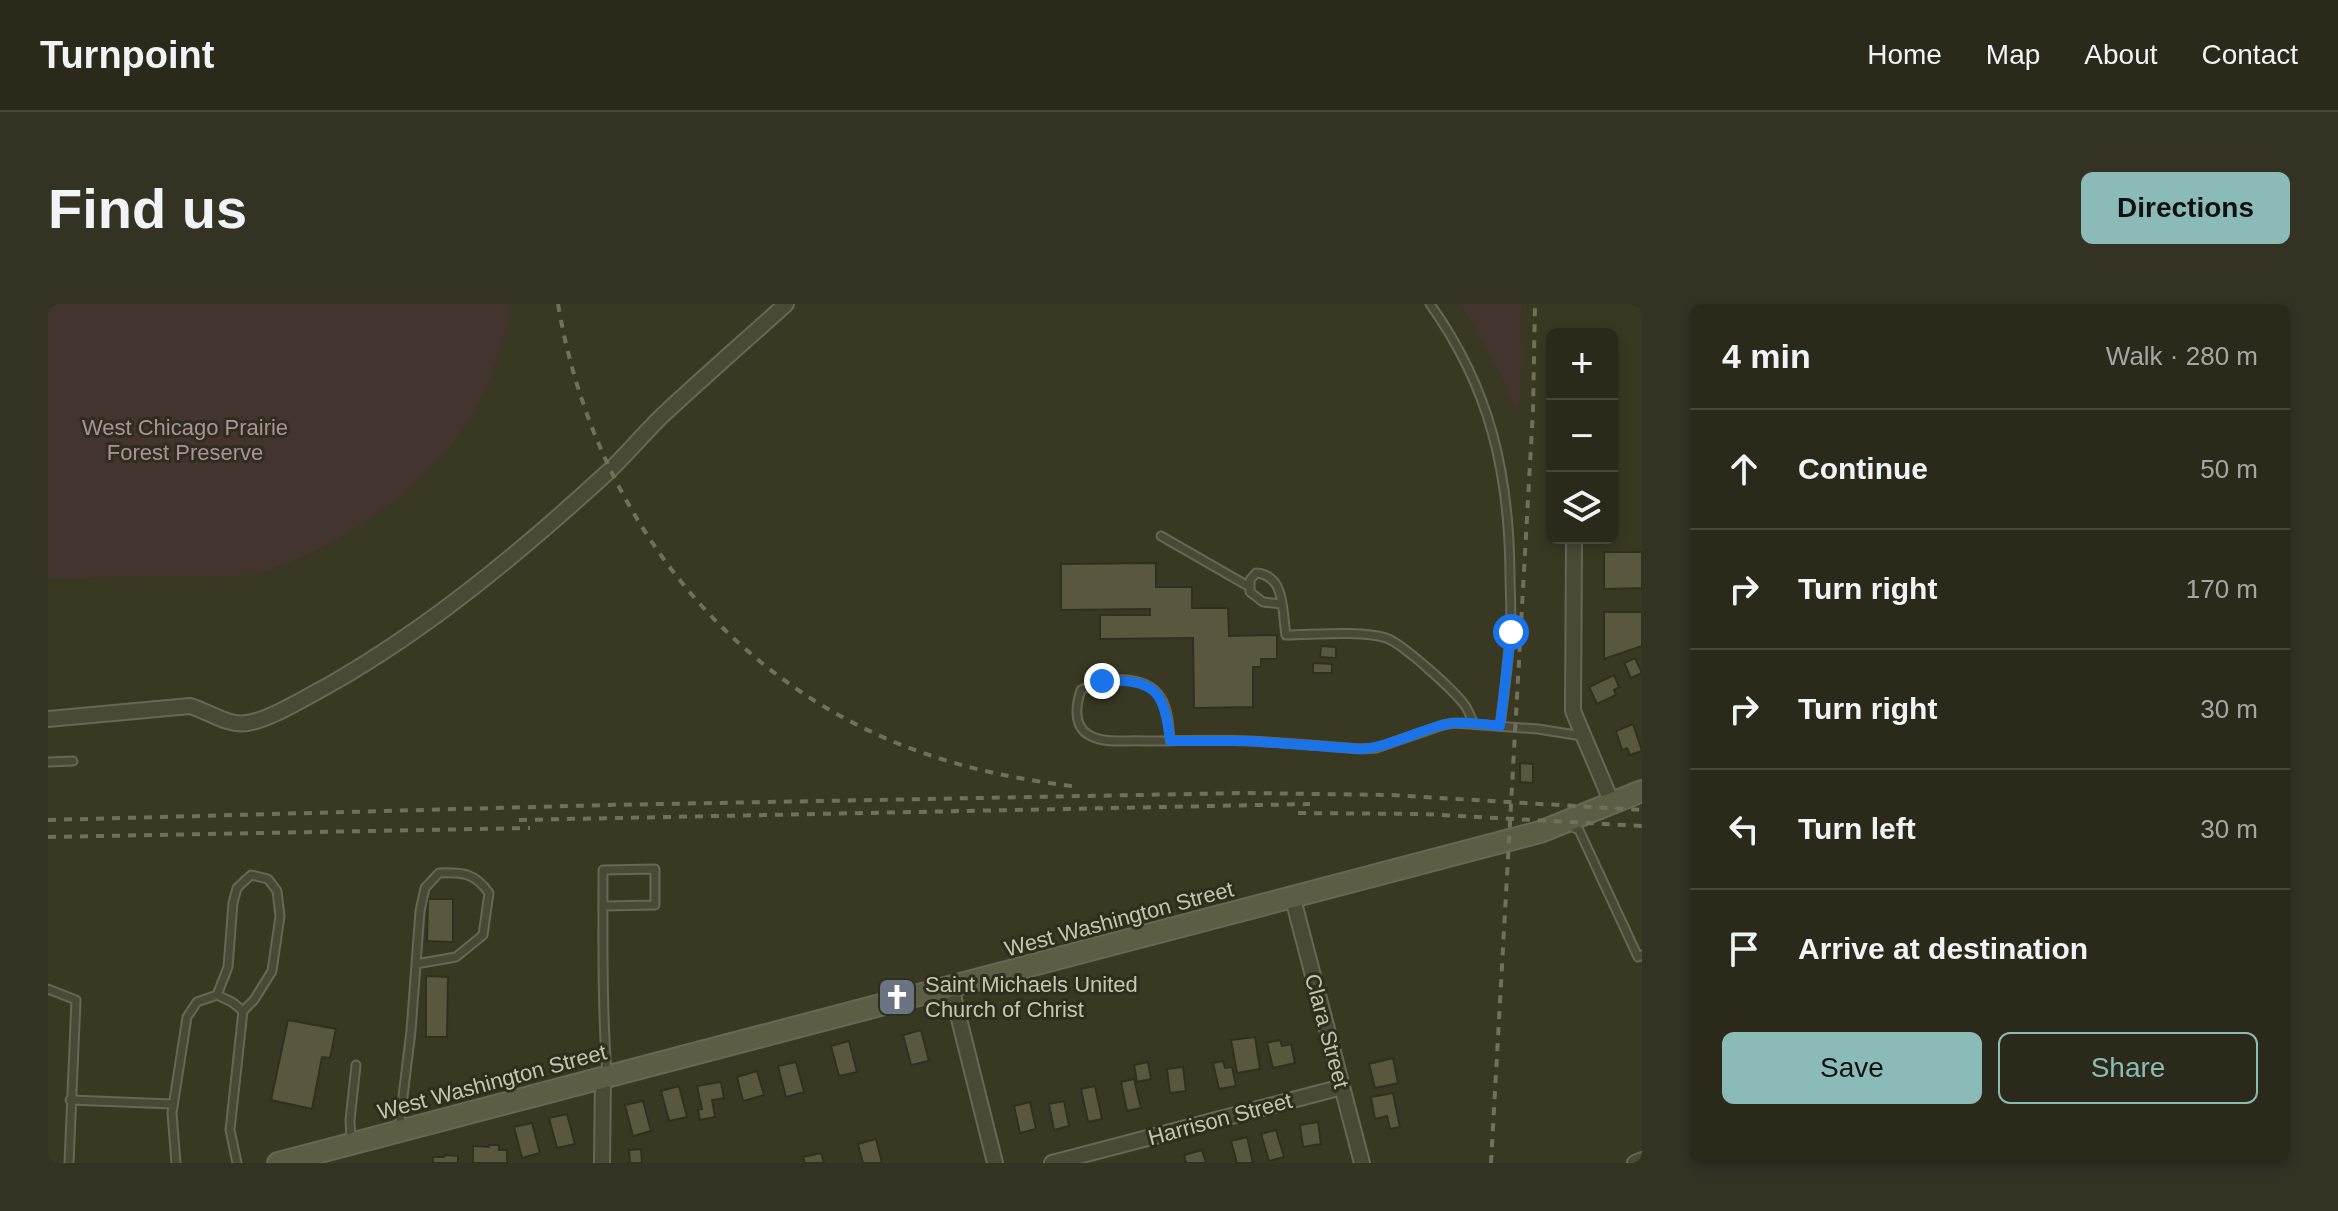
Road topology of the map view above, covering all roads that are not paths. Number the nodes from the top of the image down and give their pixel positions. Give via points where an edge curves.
1 (786, 304) edge
2 (1430, 304) edge
3 (1161, 536) dead end
4 (1574, 544) edge
5 (1248, 586) junction
6 (1282, 604) junction
7 (48, 719) edge
8 (1474, 724) junction
9 (1500, 726) junction
10 (1585, 736) junction
11 (1170, 741) junction
12 (73, 761) dead end
13 (48, 762) edge
14 (1642, 791) edge
15 (1612, 803) junction
16 (1564, 823) junction
17 (1293, 899) junction
18 (603, 906) junction
19 (1640, 956) edge
20 (416, 964) junction
21 (951, 987) junction
22 (48, 989) edge
23 (217, 995) junction
24 (243, 1011) junction
25 (356, 1065) dead end
26 (605, 1077) junction
27 (1342, 1087) junction
28 (70, 1100) junction
29 (173, 1104) junction
30 (398, 1131) junction
31 (351, 1144) junction
32 (1642, 1160) edge
33 (69, 1163) edge
34 (176, 1163) edge
35 (237, 1163) edge
36 (278, 1163) edge
37 (602, 1163) edge
38 (995, 1163) edge
39 (1052, 1163) edge
40 (1362, 1163) edge
41 (1635, 1163) edge

1 - 7 street via 501,565 424,624 333,683 246,723 190,706
2 - 9 lane via 1468,365 1499,451 1511,632
3 - 5 lane
4 - 10 street via 1573,711
5 - 6 lane via 1263,602
5 - 6 lane via 1256,573 1266,574 1276,581
6 - 8 lane via 1286,635 1395,642 1455,694
8 - 9 lane
8 - 11 lane via 1443,725 1361,749
9 - 10 lane
10 - 15 street
11 - 11 lane via 1166,711 1153,689 1102,681 1081,690 1076,714 1086,734 1103,741
12 - 13 lane
14 - 15 main road, West Washington Street
15 - 16 main road, West Washington Street
16 - 17 main road, West Washington Street
16 - 19 lane via 1579,830
17 - 21 main road, West Washington Street
17 - 27 street, Clara Street
18 - 18 lane via 603,870 655,869 655,905
18 - 26 lane
20 - 20 lane via 425,888 439,873 479,879 489,893 483,935 456,957
20 - 30 lane
21 - 26 main road, West Washington Street
21 - 38 street
22 - 28 lane via 76,1000
23 - 24 lane
23 - 24 lane via 228,967 237,888 251,875 268,879 277,891 280,916 272,971
23 - 29 lane via 197,1002 187,1017
24 - 35 lane via 230,1130
25 - 31 lane
26 - 30 main road, West Washington Street
26 - 37 street
27 - 39 street, Harrison Street
27 - 40 street, Clara Street
28 - 29 lane
28 - 33 lane
29 - 34 lane
30 - 31 main road, West Washington Street
31 - 36 main road, West Washington Street
32 - 41 street

